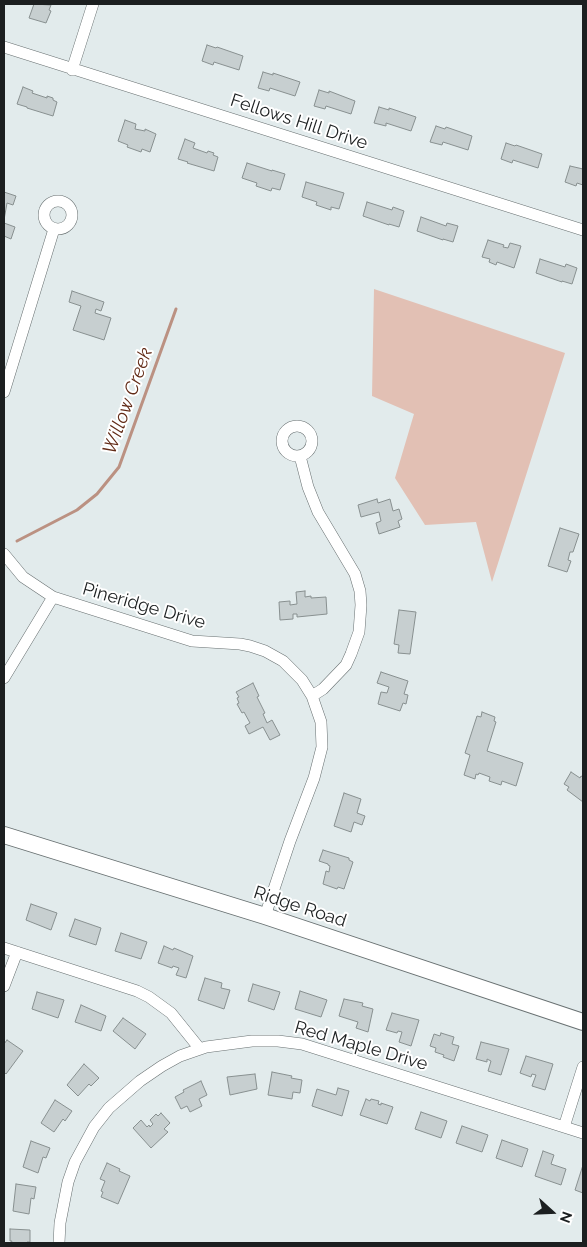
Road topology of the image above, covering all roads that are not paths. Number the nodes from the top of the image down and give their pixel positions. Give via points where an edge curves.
1 (93, 4) edge
2 (4, 47) edge
3 (72, 70) junction
4 (54, 229) dead end
5 (583, 230) edge
6 (4, 392) edge
7 (300, 456) dead end
8 (4, 554) edge
9 (53, 597) junction
10 (4, 678) edge
11 (312, 696) junction
12 (4, 835) edge
13 (265, 916) junction
14 (4, 948) edge
15 (17, 952) junction
16 (4, 986) edge
17 (583, 1022) edge
18 (200, 1049) junction
19 (583, 1067) edge
20 (564, 1127) junction
21 (583, 1133) edge
22 (59, 1243) edge

1 - 3 street
2 - 3 street, Fellows Hill Drive
3 - 5 street, Fellows Hill Drive
4 - 6 street
7 - 11 street via 318,512 354,574 361,604 359,632 346,665
8 - 9 street, Pineridge Drive via 23,577
9 - 10 street
9 - 11 street, Pineridge Drive via 192,642 240,644 265,651 291,668
11 - 13 street, Pineridge Drive via 321,722 320,755
12 - 13 street, Ridge Road
13 - 17 street, Ridge Road
14 - 15 street
15 - 16 street
15 - 18 street via 150,997 172,1013
18 - 20 street, Red Maple Drive via 252,1041 302,1044
18 - 22 street, Red Maple Drive via 180,1056 140,1080 94,1127 68,1182
19 - 20 street
20 - 21 street, Red Maple Drive

